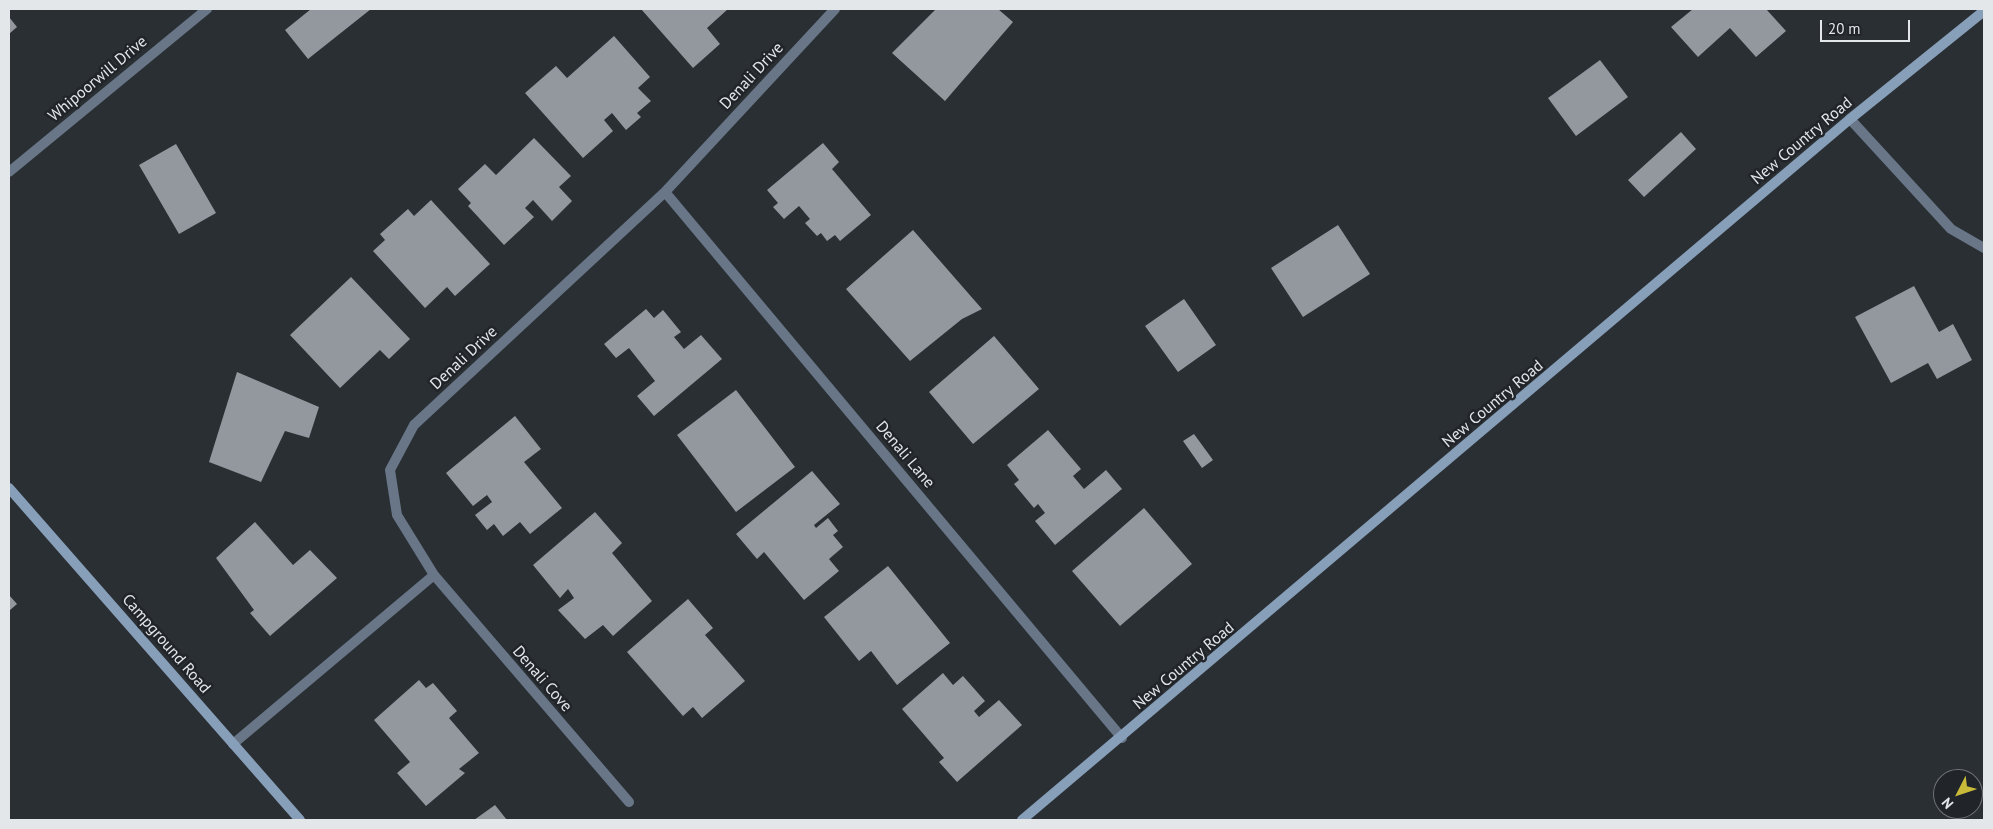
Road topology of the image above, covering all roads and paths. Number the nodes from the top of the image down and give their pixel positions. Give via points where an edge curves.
1 (207, 9) edge
2 (835, 9) edge
3 (1980, 11) edge
4 (1850, 120) junction
5 (9, 172) edge
6 (665, 192) junction
7 (1984, 248) edge
8 (9, 488) edge
9 (434, 575) junction
10 (1122, 738) junction
11 (234, 744) junction
12 (629, 802) dead end
13 (300, 820) edge
14 (1022, 820) edge

1 - 5 street, Whipoorwill Drive
2 - 6 street, Denali Drive
3 - 4 street, New Country Road
4 - 7 street via 1951,229
4 - 10 street, New Country Road
6 - 9 street, Denali Drive via 414,425 390,470 398,515
6 - 10 street, Denali Lane
8 - 11 street, Campground Road
9 - 11 street
9 - 12 street, Denali Cove
10 - 14 street, New Country Road
11 - 13 street, Campground Road

